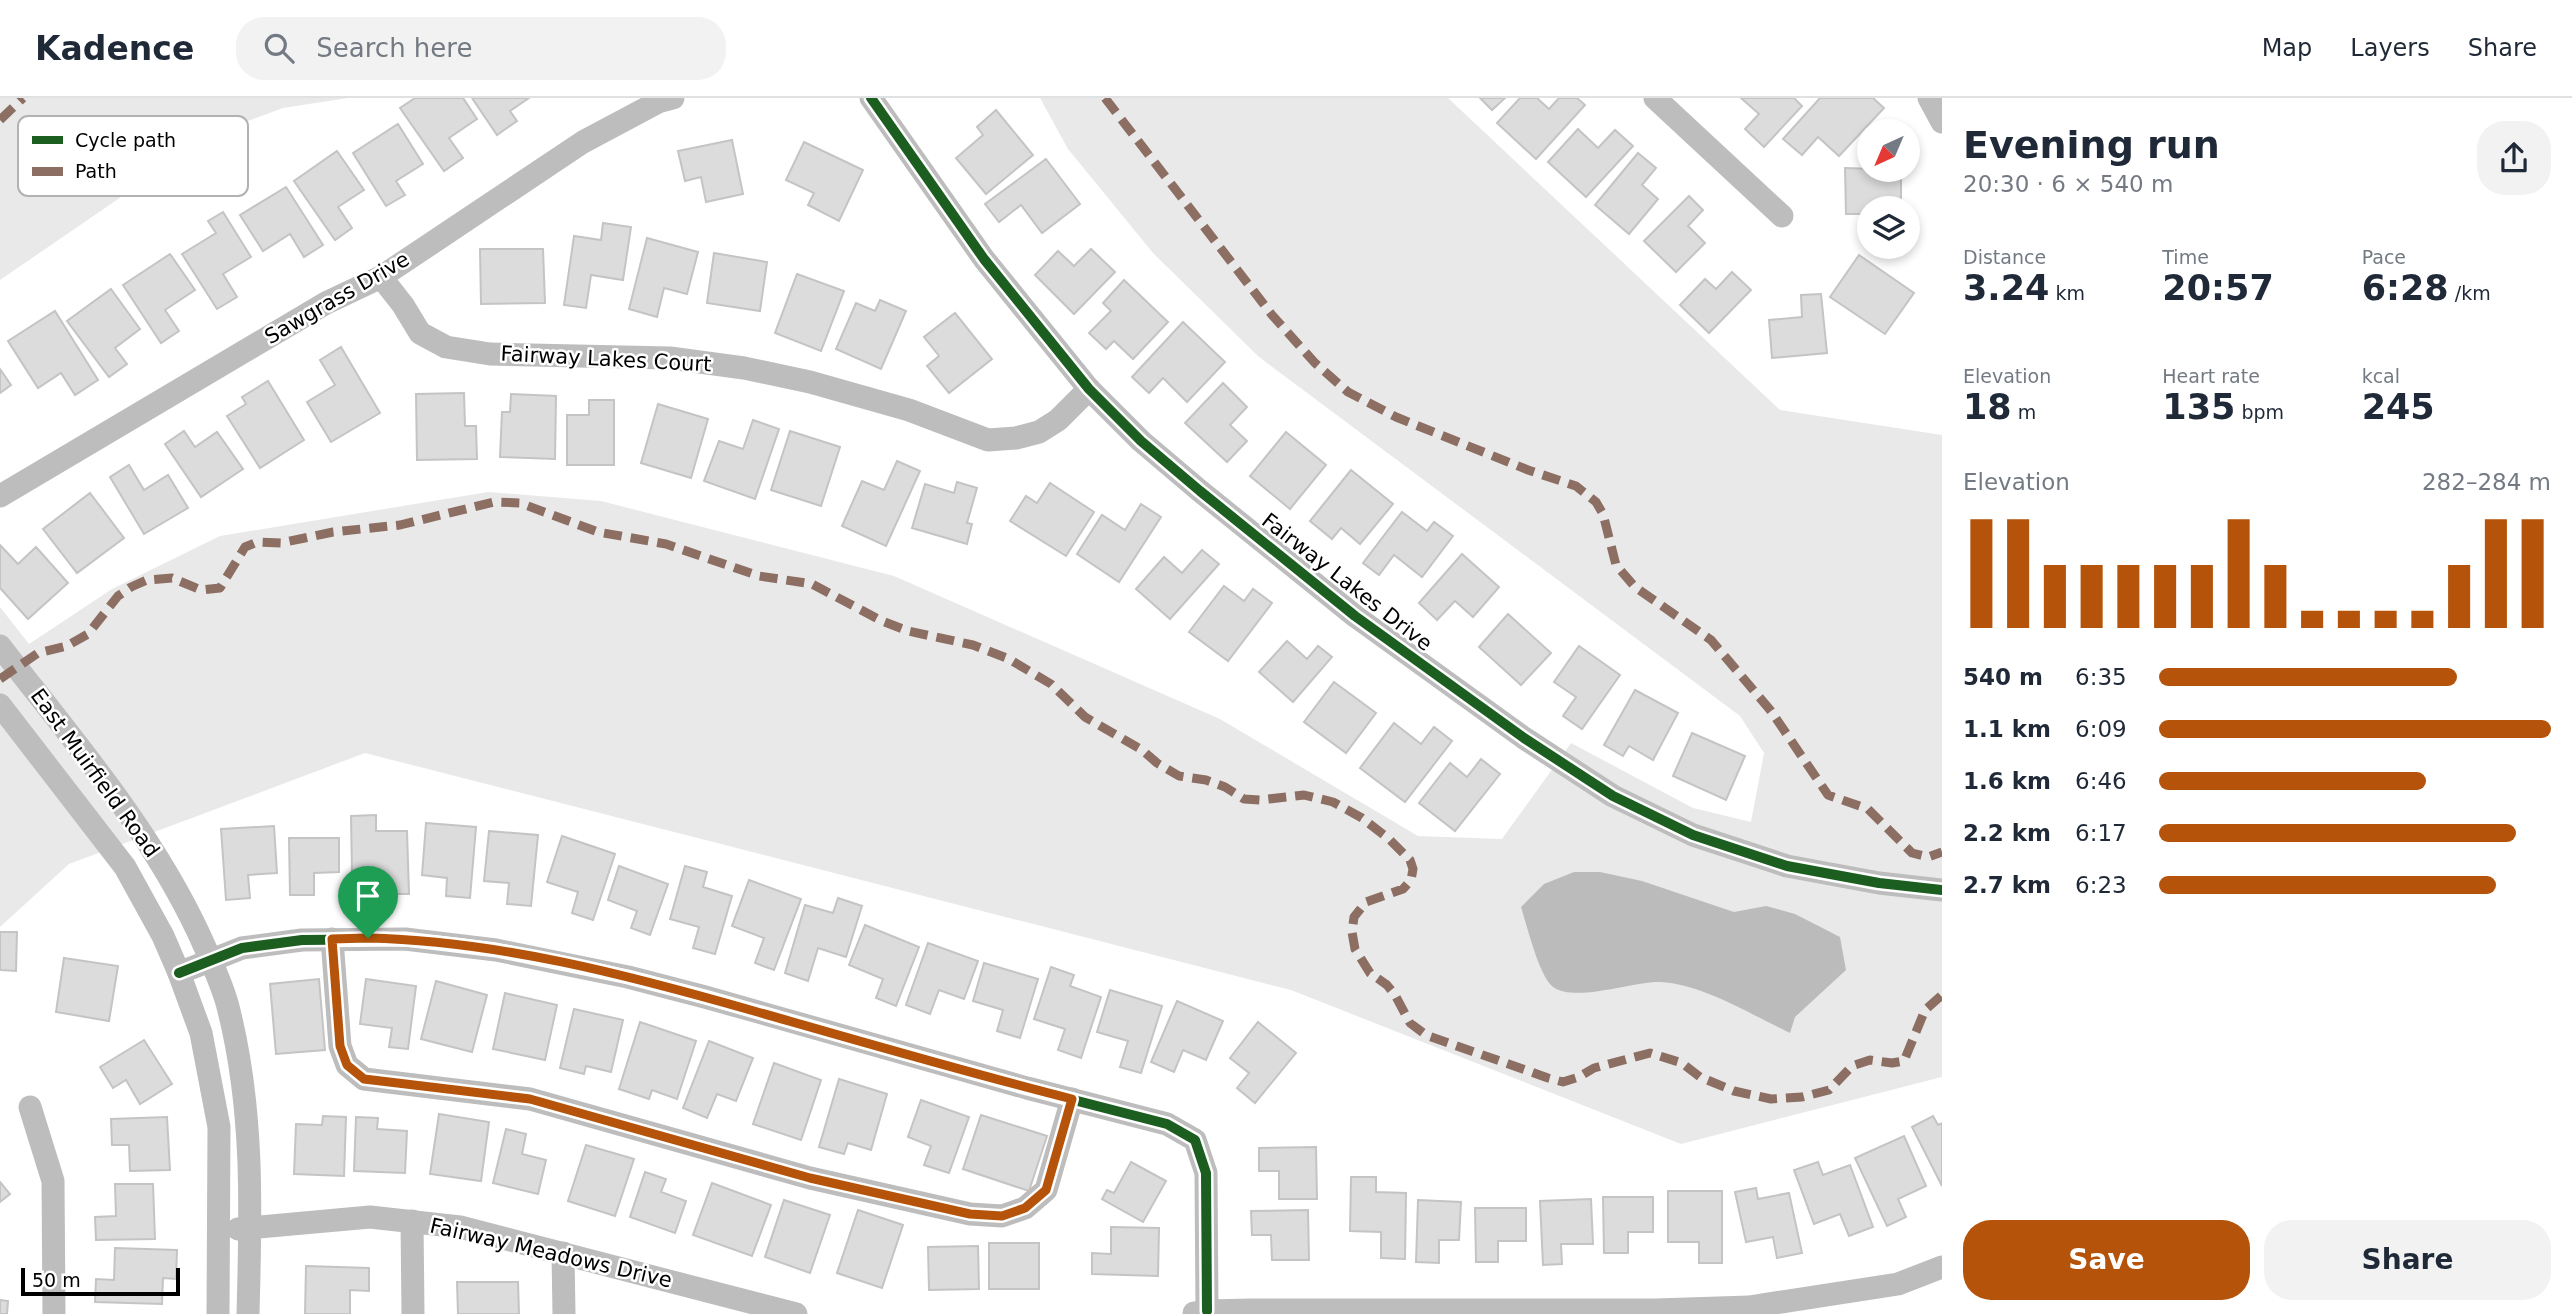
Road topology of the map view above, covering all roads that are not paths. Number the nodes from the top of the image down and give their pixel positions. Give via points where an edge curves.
1 (673, 98) edge
2 (871, 98) edge
3 (1655, 98) edge
4 (1929, 98) edge
5 (1942, 122) edge
6 (1782, 216) dead end
7 (381, 276) junction
8 (1089, 389) junction
9 (0, 496) edge
10 (0, 646) edge
11 (0, 705) edge
12 (1942, 890) edge
13 (332, 939) junction
14 (210, 959) junction
15 (179, 973) junction
16 (1072, 1099) junction
17 (30, 1107) dead end
18 (412, 1221) junction
19 (251, 1228) junction
20 (219, 1231) junction
21 (563, 1252) junction
22 (1942, 1267) edge
23 (1199, 1312) edge
24 (54, 1314) edge
25 (218, 1314) edge
26 (247, 1314) edge
27 (413, 1314) edge
28 (564, 1314) edge
29 (796, 1314) edge

1 - 7 street, Sawgrass Drive via 583,142
2 - 8 street, Fairway Lakes Drive via 984,259
3 - 6 street
4 - 5 street
7 - 8 street, Fairway Lakes Court via 420,333 446,347 491,354 670,358 744,368 909,410 989,440 1040,432
7 - 9 street, Sawgrass Drive via 326,303
8 - 12 street, Fairway Lakes Drive via 1141,441 1355,616 1524,738 1614,796 1693,835 1787,866
10 - 14 street, East Muirfield Road via 130,814 167,873
11 - 15 street, East Muirfield Road via 125,867
13 - 14 street via 242,947
13 - 16 street via 393,938 536,957 705,997
13 - 16 street via 340,1046 347,1065 364,1079 530,1099 810,1178 970,1214 1002,1216 1025,1208 1046,1190
14 - 15 street
14 - 19 street, East Muirfield Road via 226,1000 247,1108
15 - 20 street, East Muirfield Road via 201,1033 217,1115
16 - 23 street via 1167,1124 1195,1140 1206,1173
17 - 24 street via 54,1181
18 - 19 street, Fairway Meadows Drive via 370,1217
18 - 21 street, Fairway Meadows Drive via 460,1227
18 - 27 street
19 - 20 street, Fairway Meadows Drive
19 - 26 street, East Muirfield Road
20 - 25 street, East Muirfield Road
21 - 28 street
21 - 29 street, Fairway Meadows Drive
22 - 23 street via 1898,1284 1749,1307

